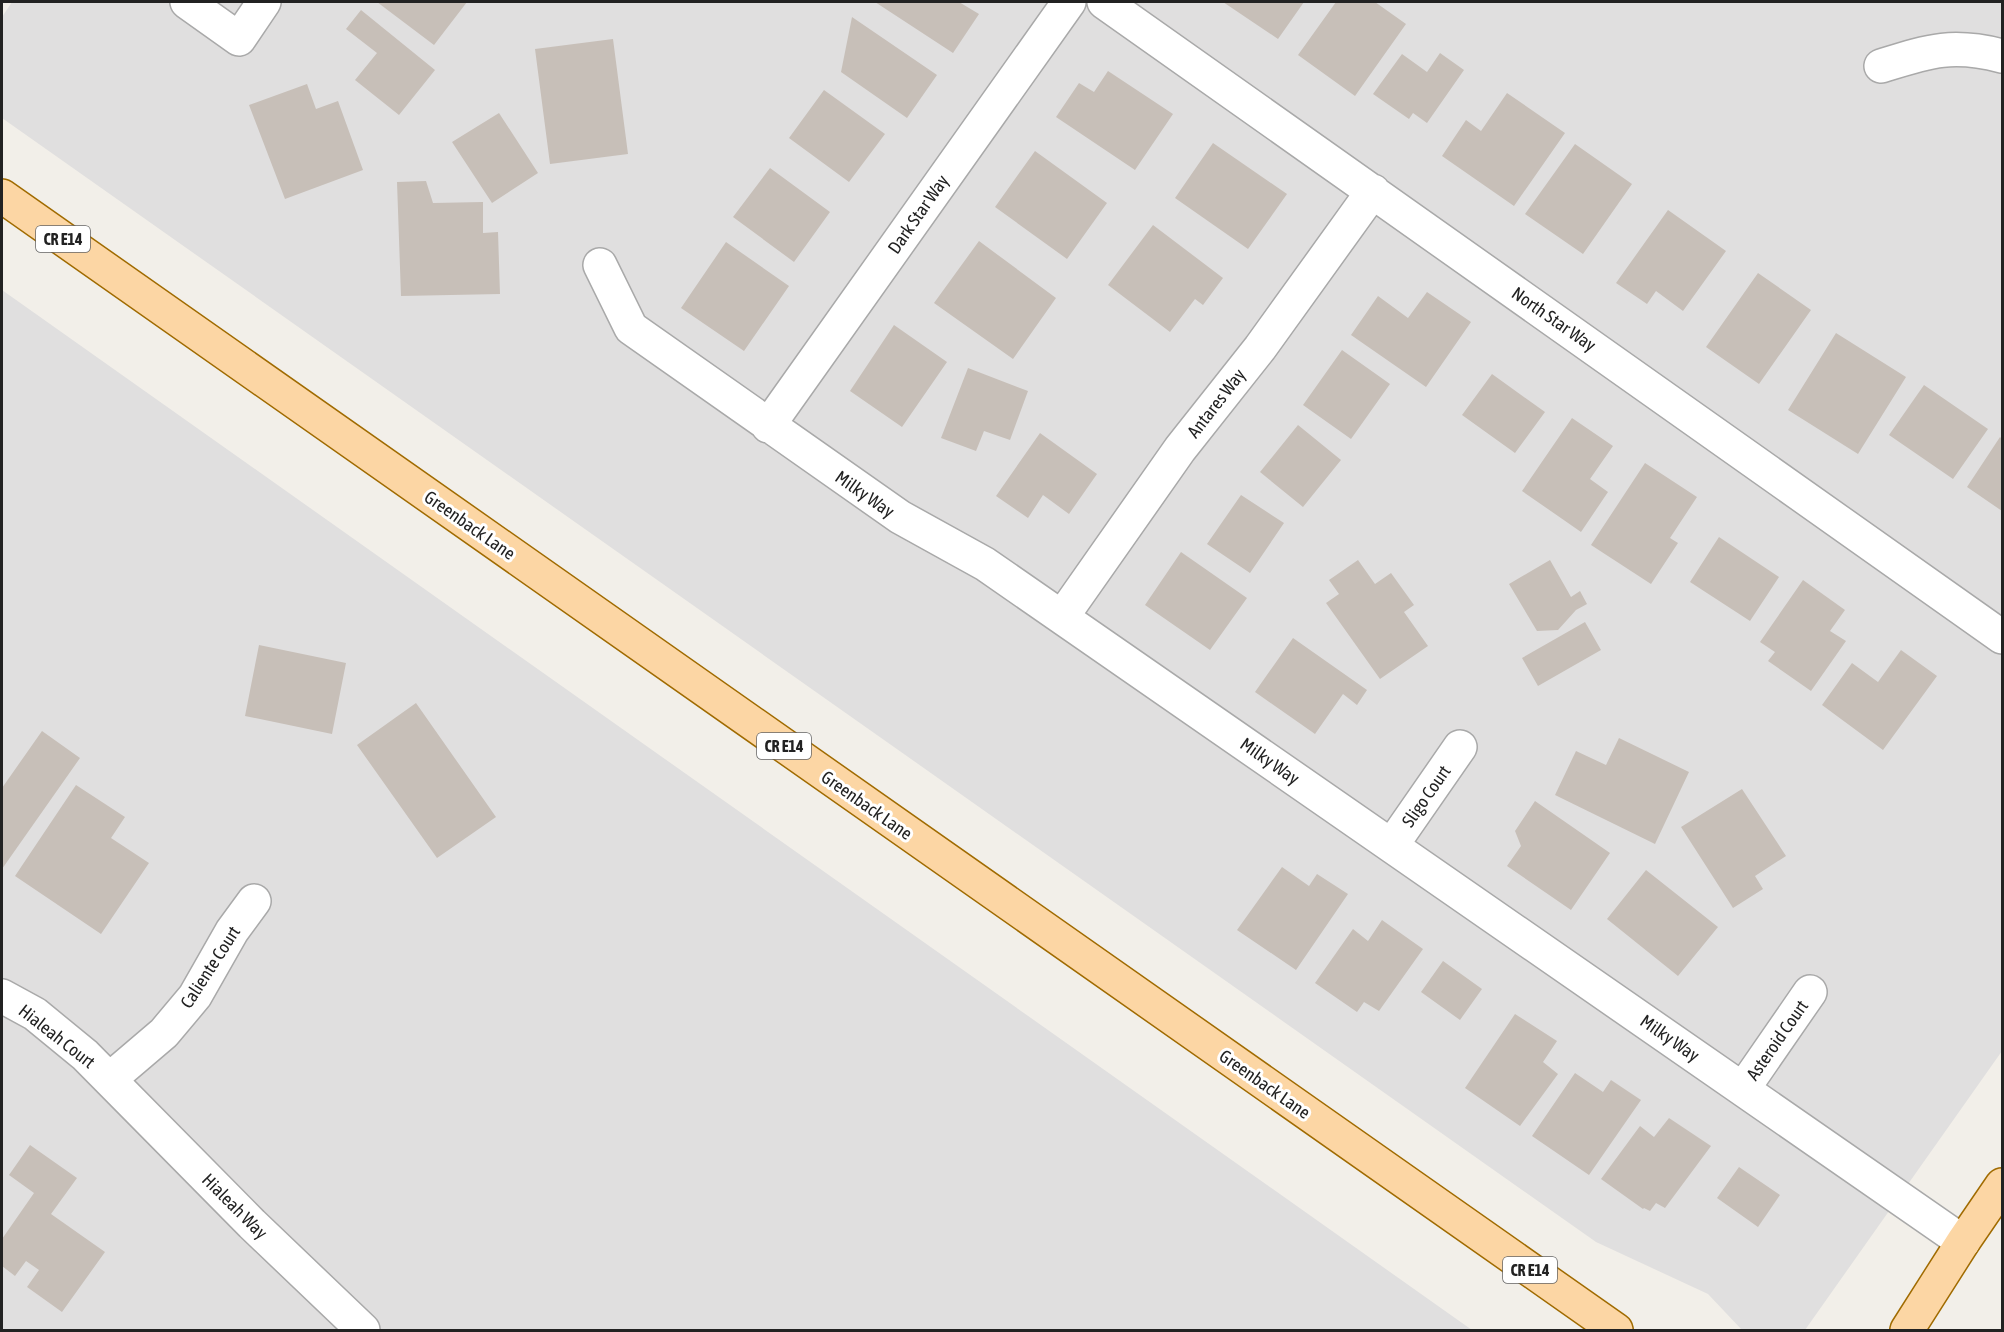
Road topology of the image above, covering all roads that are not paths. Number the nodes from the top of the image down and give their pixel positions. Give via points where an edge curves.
1 (187, 2) edge
2 (264, 2) edge
3 (1069, 2) edge
4 (1104, 2) edge
5 (2002, 56) edge
6 (1881, 66) dead end
7 (1373, 191) junction
8 (2, 196) edge
9 (600, 265) dead end
10 (768, 426) junction
11 (1062, 617) junction
12 (2002, 637) edge
13 (1460, 747) dead end
14 (1392, 845) junction
15 (254, 901) dead end
16 (1810, 992) dead end
17 (2, 996) edge
18 (110, 1079) junction
19 (1743, 1089) junction
20 (2002, 1185) edge
21 (1963, 1242) junction
22 (363, 1330) edge
23 (1616, 1330) edge
24 (1907, 1330) edge

1 - 2 street via 238,39
3 - 10 street, Dark Star Way
4 - 7 street, North Star Way
5 - 6 street via 1956,48 1927,51
7 - 11 street, Antares Way via 1260,348 1180,449
7 - 12 street, North Star Way
8 - 23 main road, Greenback Lane / CR E14
9 - 10 street, Milky Way via 631,328
10 - 11 street, Milky Way via 900,517 985,564
11 - 14 street, Milky Way
13 - 14 street, Sligo Court
14 - 19 street, Milky Way
15 - 18 street, Caliente Court via 195,996 164,1033
16 - 19 street, Asteroid Court
17 - 18 street, Hialeah Court via 34,1014
18 - 22 street, Hialeah Way
19 - 21 street, Milky Way
20 - 21 main road
21 - 24 main road

